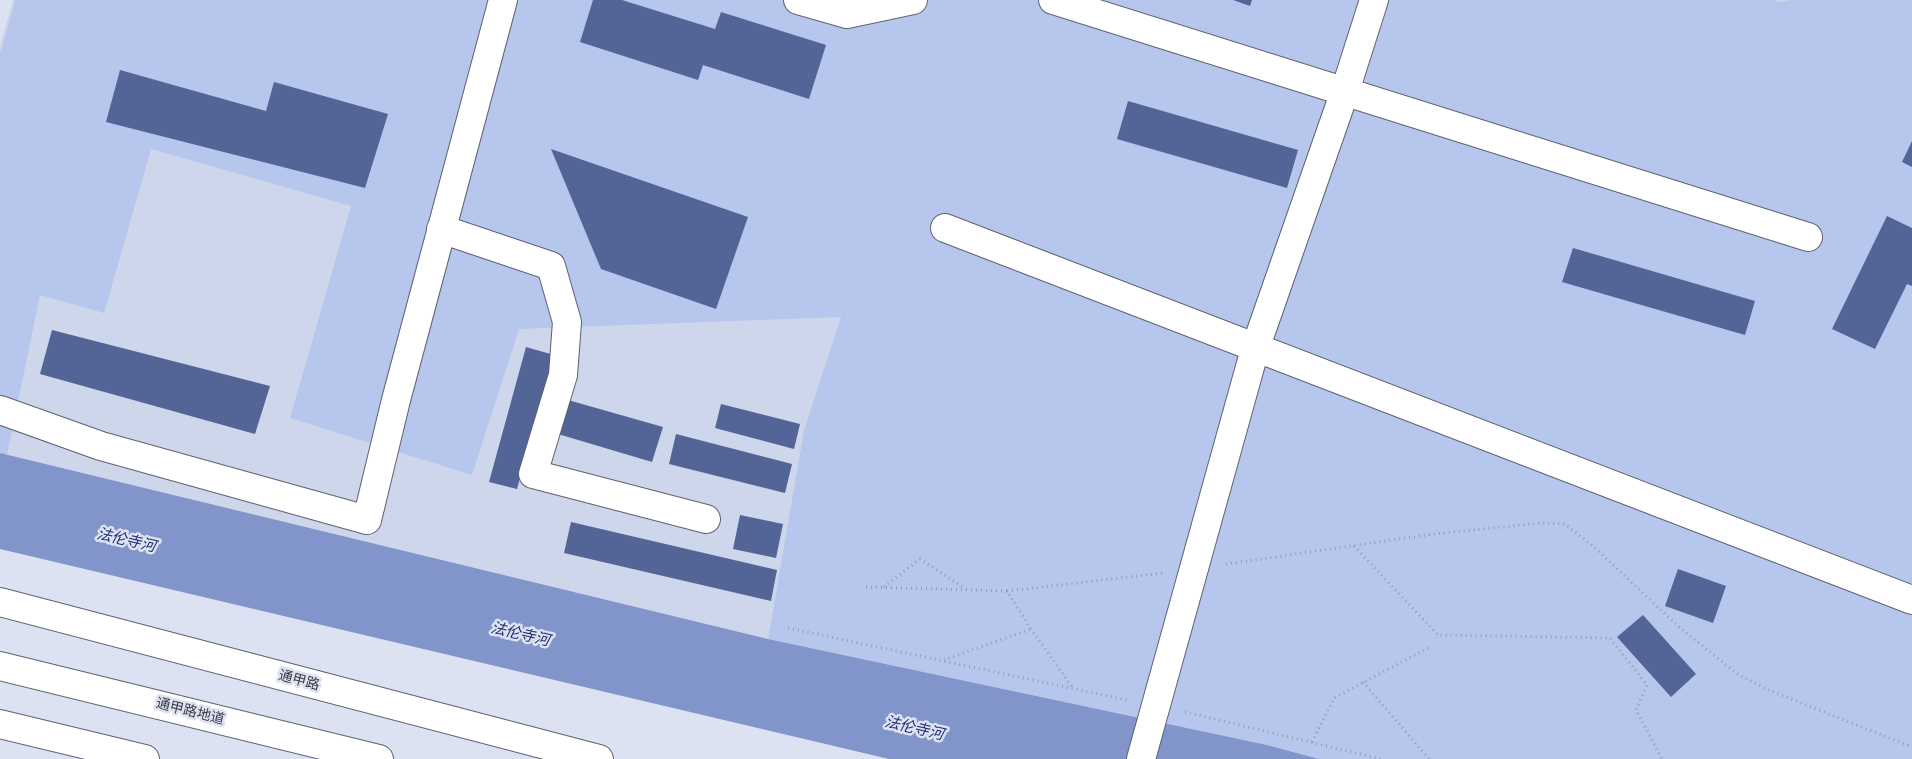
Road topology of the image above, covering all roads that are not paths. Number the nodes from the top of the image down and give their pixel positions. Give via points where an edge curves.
1 (503, 0) edge
2 (798, 0) edge
3 (913, 0) edge
4 (1053, 0) edge
5 (1374, 0) edge
6 (1345, 91) junction
7 (945, 228) dead end
8 (442, 229) junction
9 (1808, 237) dead end
10 (1256, 349) junction
11 (0, 410) edge
12 (706, 519) dead end
13 (1912, 600) edge
14 (0, 602) edge
15 (0, 666) edge
16 (0, 724) edge
17 (145, 759) edge
18 (380, 759) edge
19 (599, 759) edge
20 (1141, 759) edge

1 - 8 street
2 - 3 street via 847,14
4 - 6 street
5 - 6 street
6 - 9 street
6 - 10 street
7 - 10 street
8 - 11 street via 367,520 101,446
8 - 12 street via 551,266 567,322 563,375 533,474
10 - 13 street
10 - 20 street
14 - 19 street, 通甲路
15 - 18 street, 通甲路地道
16 - 17 street

